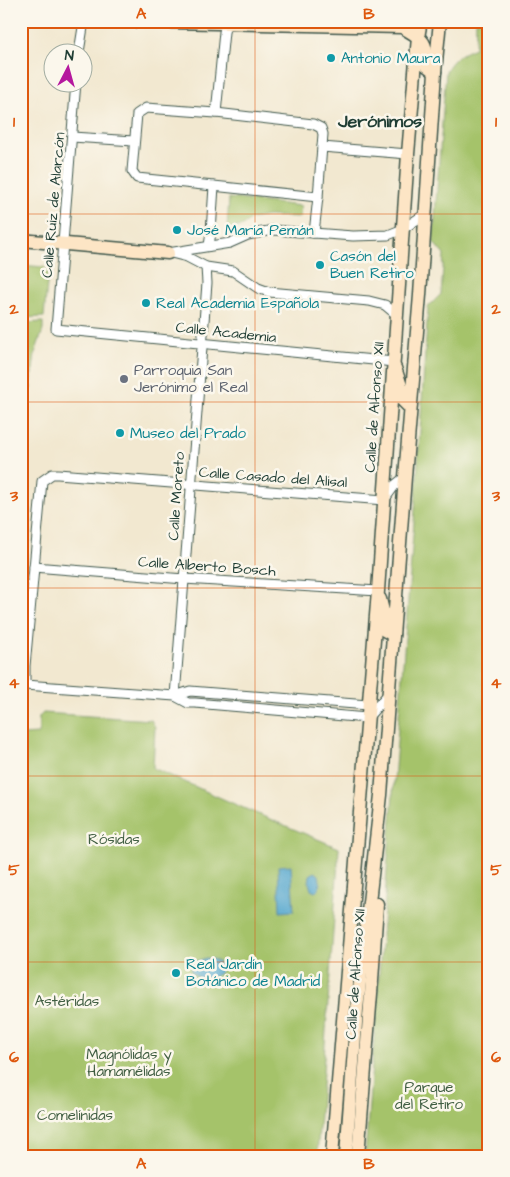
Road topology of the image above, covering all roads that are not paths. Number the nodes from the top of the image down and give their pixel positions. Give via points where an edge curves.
1 (84, 21) edge
2 (125, 21) edge
3 (421, 21) edge
4 (440, 21) edge
5 (227, 22) edge
6 (418, 37) junction
7 (81, 42) edge
8 (435, 72) junction
9 (75, 92) edge
10 (216, 113) junction
11 (72, 136) junction
12 (134, 141) junction
13 (322, 147) junction
14 (408, 154) junction
15 (214, 186) junction
16 (318, 197) junction
17 (425, 214) junction
18 (403, 228) junction
19 (314, 233) junction
20 (21, 240) edge
21 (64, 243) junction
22 (209, 246) junction
23 (168, 253) junction
24 (206, 267) junction
25 (398, 315) junction
26 (56, 329) joint
27 (202, 343) junction
28 (394, 362) junction
29 (410, 408) junction
30 (405, 478) junction
31 (191, 485) junction
32 (384, 500) junction
33 (34, 567) junction
34 (184, 579) junction
35 (378, 591) junction
36 (393, 635) junction
37 (390, 692) junction
38 (175, 696) junction
39 (368, 705) junction
40 (368, 718) junction
41 (382, 795) junction
42 (362, 796) junction
43 (356, 1009) junction
44 (332, 1156) edge
45 (346, 1156) edge
46 (358, 1156) edge

1 - 7 street
2 - 5 main road
3 - 6 main road, Calle de Alfonso XII
4 - 8 main road, Calle de Alfonso XII
5 - 6 main road via 402,27
5 - 10 street
6 - 8 main road via 428,51 426,65
6 - 14 main road, Calle de Alfonso XII
8 - 17 main road, Calle de Alfonso XII
9 - 11 street, Calle Ruiz de Alarcón
10 - 12 street via 146,108 137,114
10 - 13 street via 313,124 321,128
11 - 12 street
11 - 21 street, Calle Ruiz de Alarcón
12 - 15 street via 132,171 137,178
13 - 14 street
13 - 16 street
14 - 18 main road, Calle de Alfonso XII
15 - 16 street
15 - 22 street
16 - 19 street
17 - 18 street
17 - 29 main road, Calle de Alfonso XII
18 - 19 street via 382,236
18 - 25 main road, Calle de Alfonso XII
19 - 22 street via 273,230
20 - 21 main road
21 - 23 main road
21 - 26 street, Calle Ruiz de Alarcón
22 - 23 street
23 - 24 street via 187,257
24 - 25 street via 233,271 268,292 369,301 385,305
24 - 27 street, Calle Moreto via 208,283
25 - 28 main road, Calle de Alfonso XII
26 - 27 street, Calle Academia
27 - 28 street, Calle Academia
27 - 31 street, Calle Moreto
28 - 29 main road via 402,400
28 - 32 main road, Calle de Alfonso XII
29 - 30 main road, Calle de Alfonso XII
30 - 32 street via 394,485
30 - 36 main road, Calle de Alfonso XII
31 - 32 street, Calle Casado del Alisal
31 - 33 street, Calle Casado del Alisal via 52,474 42,482
31 - 34 street, Calle Moreto
32 - 35 main road, Calle de Alfonso XII
33 - 34 street, Calle Alberto Bosch
33 - 38 street via 25,685
34 - 35 street, Calle Alberto Bosch
34 - 38 street, Calle Moreto
35 - 36 main road via 385,614 384,630
35 - 39 main road, Calle de Alfonso XII
36 - 37 main road, Calle de Alfonso XII
37 - 40 street
37 - 41 main road, Calle de Alfonso XII
38 - 39 street via 190,691
38 - 40 street via 195,704
39 - 40 main road, Calle de Alfonso XII
40 - 42 main road, Calle de Alfonso XII
41 - 43 main road, Calle de Alfonso XII
41 - 46 main road, Calle de Alfonso XII
42 - 43 main road, Calle de Alfonso XII
42 - 44 main road, Calle de Alfonso XII
43 - 45 main road, Calle de Alfonso XII

